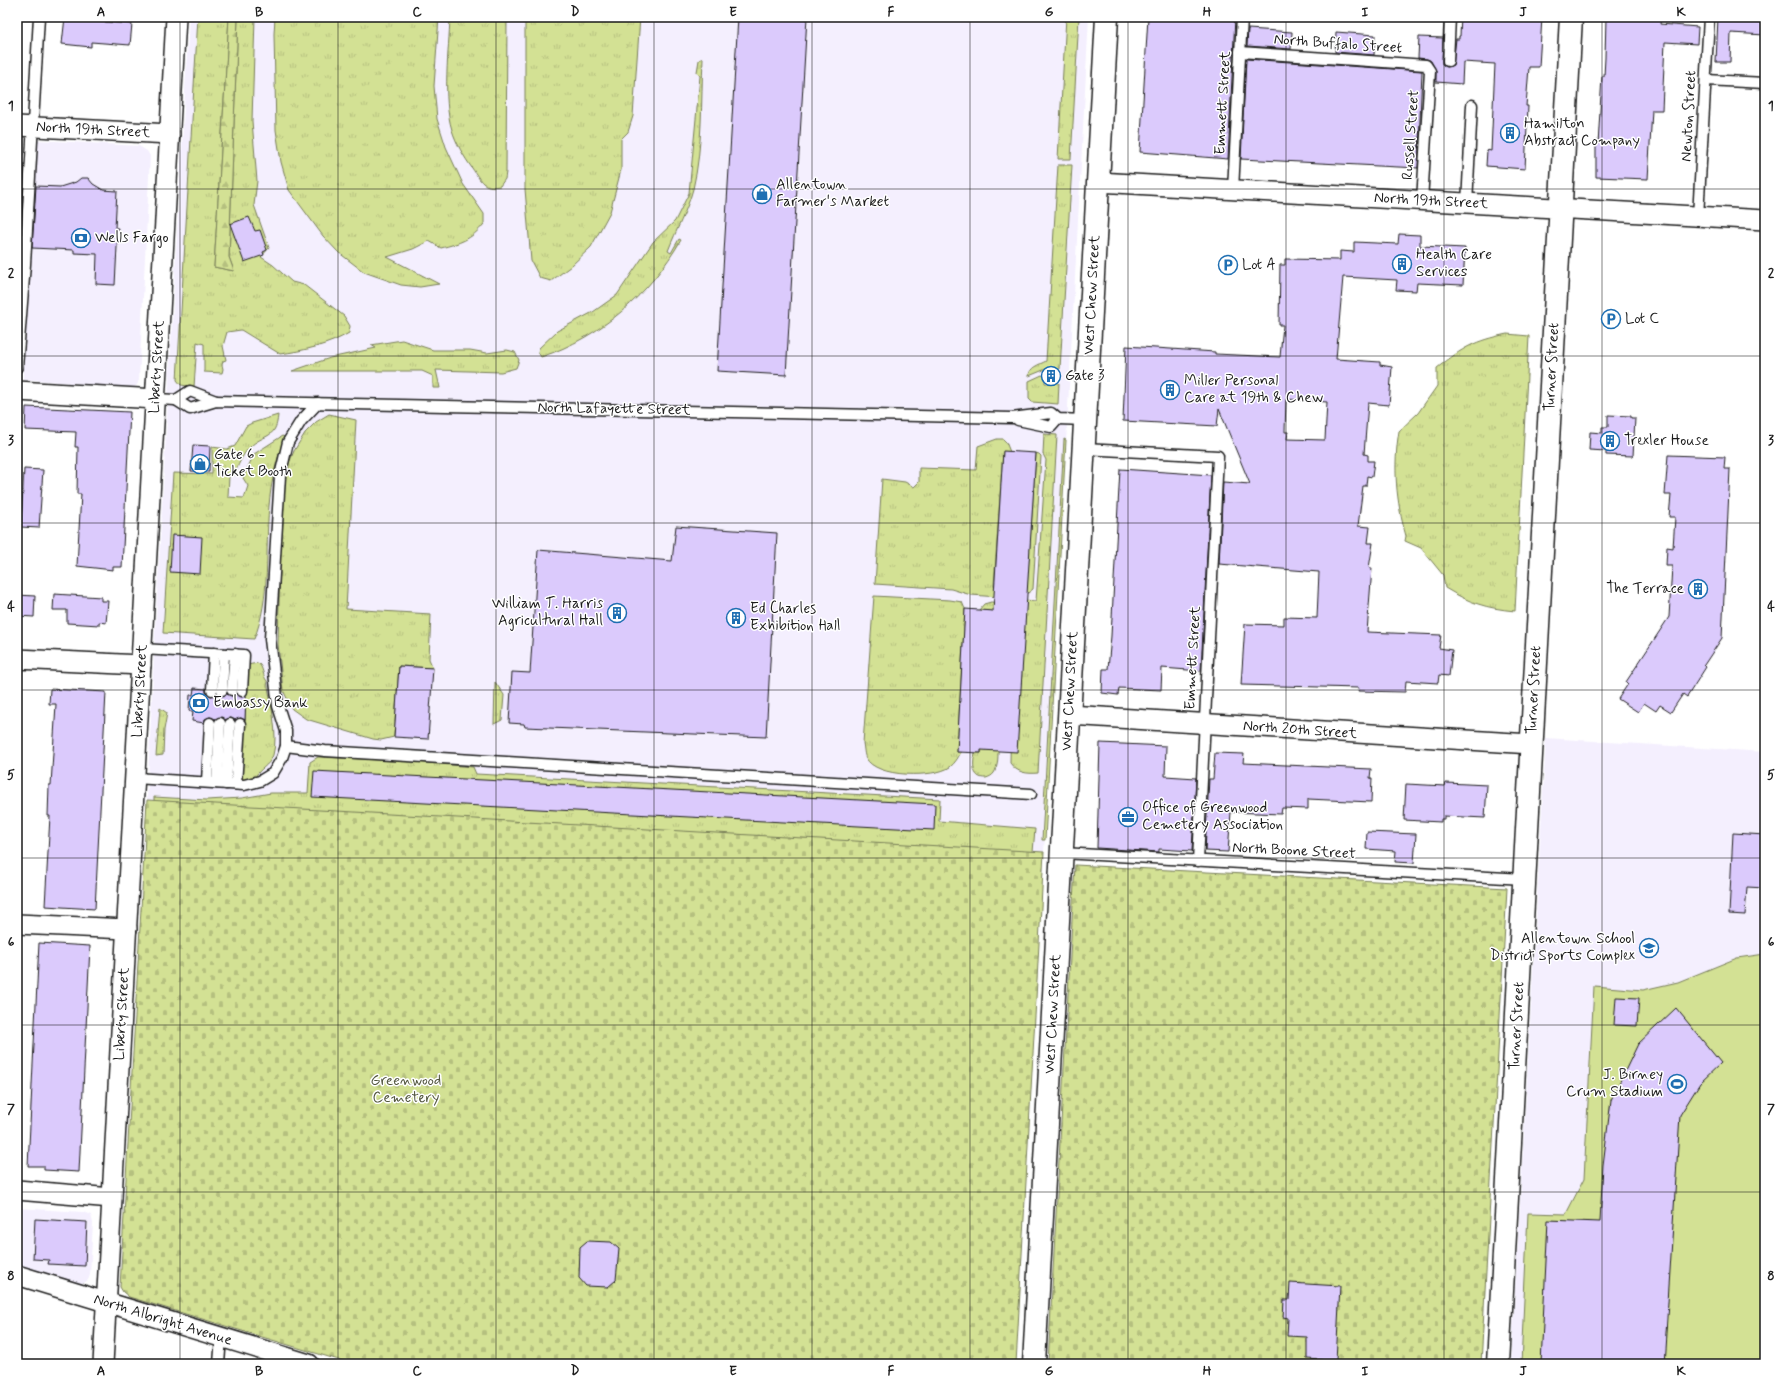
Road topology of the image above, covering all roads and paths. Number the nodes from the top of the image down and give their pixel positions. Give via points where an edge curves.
1 (39, 17) edge
2 (176, 17) edge
3 (1107, 17) edge
4 (1242, 17) edge
5 (1450, 17) edge
6 (1571, 17) edge
7 (1709, 17) edge
8 (1240, 52) junction
9 (1448, 61) dead end
10 (1430, 71) joint
11 (1706, 80) junction
12 (1765, 83) edge
13 (1472, 105) dead end
14 (25, 126) edge
15 (170, 134) junction
16 (1098, 182) junction
17 (1233, 190) junction
18 (1422, 201) junction
19 (1467, 204) junction
20 (1560, 209) junction
21 (1698, 216) junction
22 (1765, 220) edge
23 (21, 264) edge
24 (17, 367) edge
25 (17, 391) edge
26 (156, 399) junction
27 (176, 400) junction
28 (216, 400) junction
29 (318, 403) junction
30 (1085, 420) junction
31 (1084, 449) junction
32 (219, 654) junction
33 (142, 657) junction
34 (17, 659) edge
35 (1069, 715) junction
36 (225, 724) junction
37 (1205, 724) junction
38 (1532, 744) junction
39 (286, 746) junction
40 (135, 778) junction
41 (207, 782) junction
42 (227, 784) junction
43 (1031, 794) dead end
44 (1062, 853) junction
45 (1198, 861) junction
46 (1524, 879) junction
47 (17, 924) edge
48 (127, 929) junction
49 (17, 1190) edge
50 (112, 1198) junction
51 (17, 1275) edge
52 (107, 1303) junction
53 (221, 1337) junction
54 (103, 1364) edge
55 (219, 1364) edge
56 (309, 1364) edge
57 (1034, 1364) edge
58 (1498, 1364) edge

1 - 14 lane
2 - 15 street, Liberty Street
3 - 16 street, West Chew Street
4 - 8 lane, Emmett Street
5 - 9 lane
6 - 20 street, Turner Street
7 - 11 lane, Newton Street
8 - 10 lane, North Buffalo Street via 1426,65
8 - 17 lane, Emmett Street
10 - 18 lane, Russell Street
11 - 12 lane
11 - 21 lane, Newton Street
13 - 19 lane
14 - 15 street, North 19th Street
14 - 23 lane
15 - 26 street, Liberty Street
16 - 17 street, North 19th Street
16 - 30 street, West Chew Street
17 - 18 street, North 19th Street
18 - 19 street, North 19th Street
19 - 20 street, North 19th Street
20 - 21 street, North 19th Street
20 - 38 street, Turner Street
21 - 22 street, North 19th Street
23 - 24 lane
25 - 26 street, North Lafayette Street
26 - 27 lane, North Lafayette Street
26 - 33 street, Liberty Street
27 - 28 lane, North Lafayette Street via 190,391
27 - 28 lane, North Lafayette Street via 190,409
28 - 29 lane, North Lafayette Street
29 - 30 lane, North Lafayette Street via 1012,418 1051,427 1058,419
29 - 39 lane via 301,421 288,442 280,476 270,639 278,706 286,731
30 - 31 street, West Chew Street
31 - 35 street, West Chew Street
31 - 37 lane, Emmett Street via 1218,456
32 - 32 lane via 227,690 239,655
32 - 33 lane
33 - 34 street
33 - 40 street, Liberty Street
35 - 37 street, North 20th Street
35 - 44 street, West Chew Street
36 - 41 lane
36 - 42 lane
36 - 42 lane
37 - 38 street, North 20th Street
37 - 45 lane, Emmett Street
38 - 46 street, Turner Street
39 - 42 lane via 273,773 260,781 244,785
39 - 43 lane via 325,751
40 - 41 lane
40 - 48 street, Liberty Street
41 - 42 lane
44 - 45 lane, North Boone Street
44 - 57 street, West Chew Street
45 - 46 lane, North Boone Street
46 - 58 street, Turner Street
47 - 48 street
48 - 50 street, Liberty Street
49 - 50 street
50 - 52 street, Liberty Street
51 - 52 street, North Albright Avenue
52 - 53 street, North Albright Avenue
52 - 54 street, Liberty Street
53 - 55 lane
53 - 56 street, North Albright Avenue

